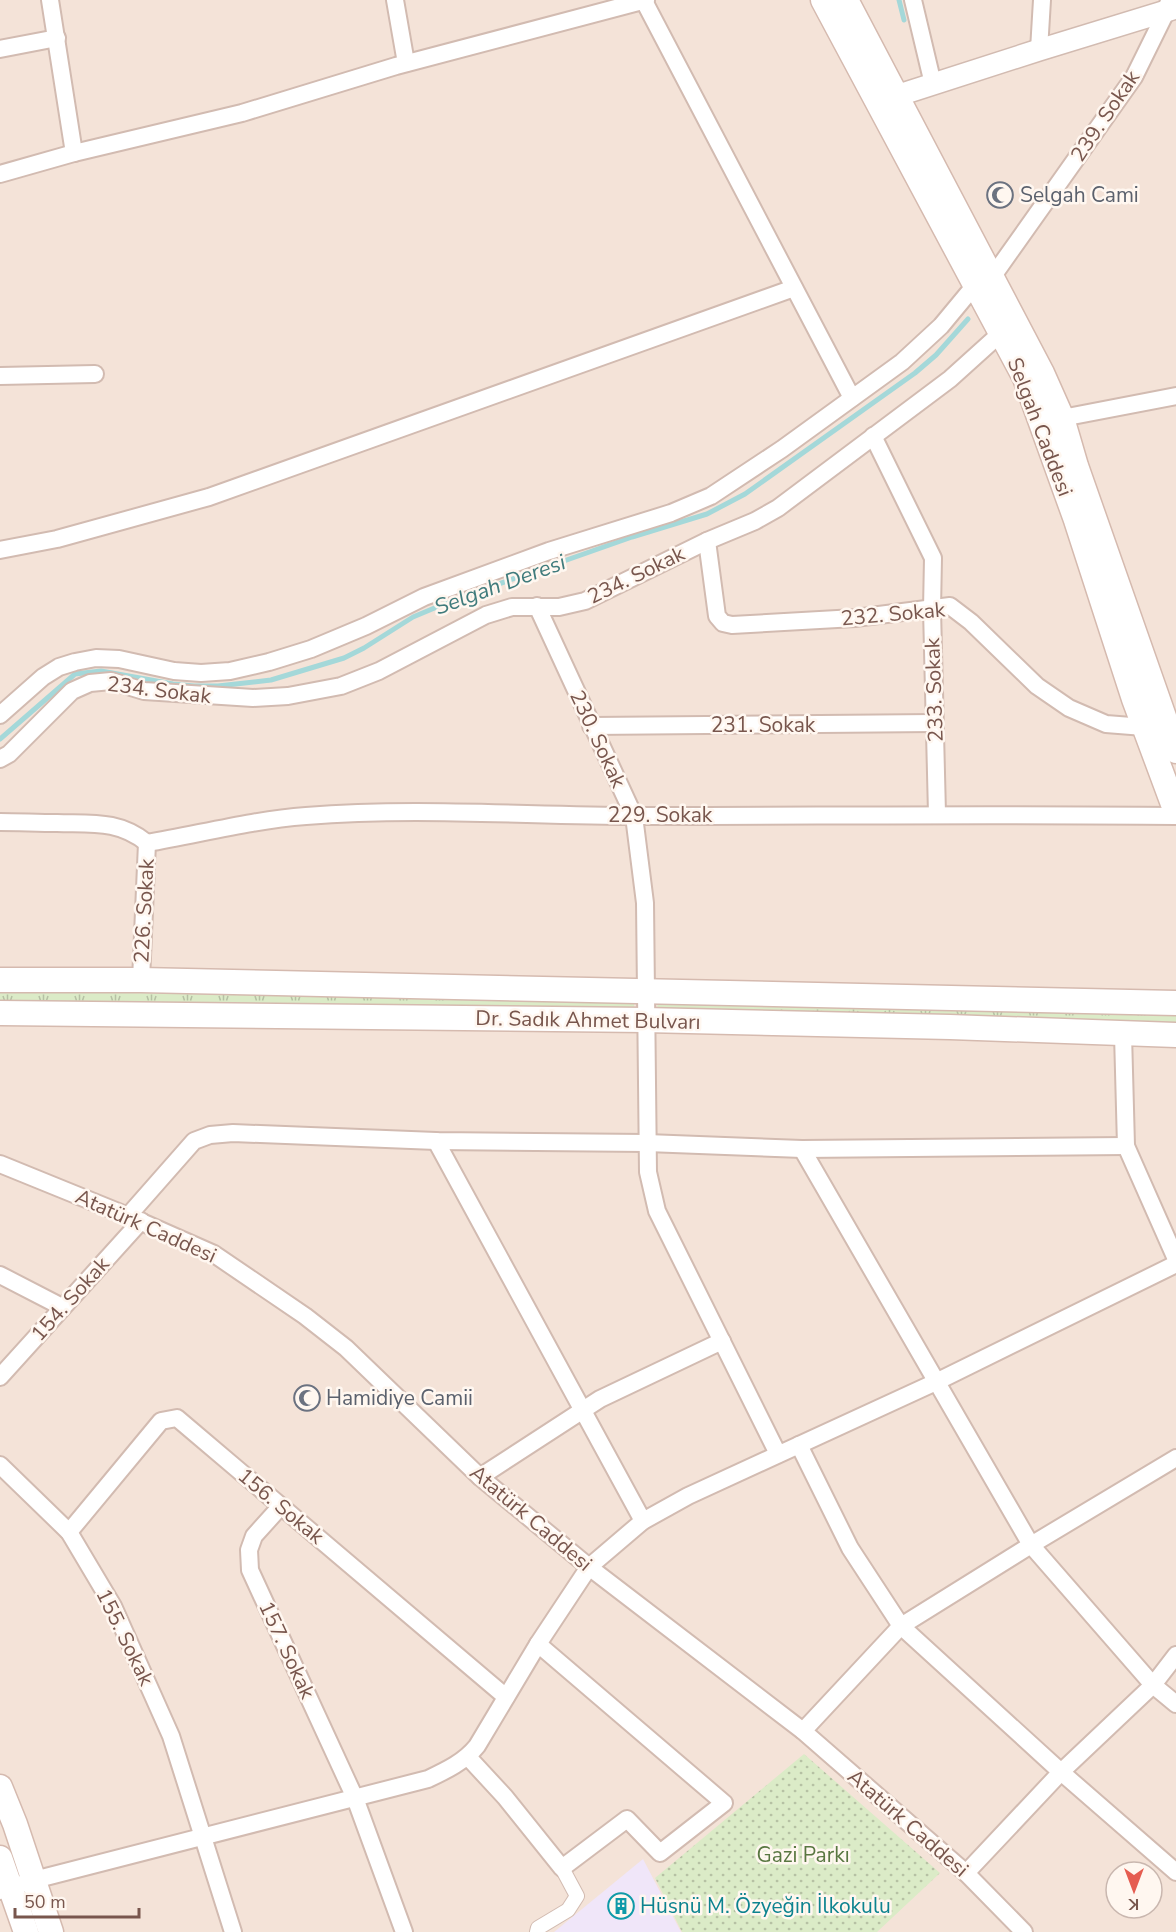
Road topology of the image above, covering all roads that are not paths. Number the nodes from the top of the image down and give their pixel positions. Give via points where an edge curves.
1 (50, 0) edge
2 (395, 0) edge
3 (645, 0) edge
4 (823, 0) edge
5 (846, 0) edge
6 (913, 0) edge
7 (1042, 0) edge
8 (1171, 6) edge
9 (57, 39) junction
10 (0, 49) edge
11 (1039, 50) junction
12 (406, 63) junction
13 (933, 84) junction
14 (896, 96) junction
15 (75, 153) junction
16 (0, 174) edge
17 (984, 280) junction
18 (794, 288) junction
19 (1001, 333) junction
20 (95, 374) dead end
21 (0, 376) edge
22 (1176, 396) edge
23 (852, 398) junction
24 (1062, 418) junction
25 (873, 436) junction
26 (706, 541) junction
27 (0, 550) edge
28 (537, 606) junction
29 (932, 609) junction
30 (0, 715) edge
31 (935, 723) junction
32 (591, 726) junction
33 (1162, 727) edge
34 (1176, 751) edge
35 (0, 759) edge
36 (937, 814) junction
37 (1176, 814) edge
38 (634, 816) junction
39 (0, 822) edge
40 (147, 843) junction
41 (0, 980) edge
42 (141, 980) junction
43 (646, 990) junction
44 (1176, 1002) edge
45 (0, 1014) edge
46 (645, 1020) junction
47 (1123, 1034) junction
48 (1176, 1035) edge
49 (436, 1141) junction
50 (647, 1143) junction
51 (1126, 1146) junction
52 (802, 1149) junction
53 (0, 1164) edge
54 (135, 1218) junction
55 (1176, 1259) edge
56 (1176, 1264) edge
57 (0, 1275) edge
58 (62, 1307) junction
59 (722, 1341) junction
60 (0, 1377) edge
61 (936, 1382) junction
62 (583, 1411) junction
63 (799, 1445) junction
64 (778, 1454) junction
65 (1176, 1458) edge
66 (0, 1466) edge
67 (480, 1477) junction
68 (281, 1506) junction
69 (643, 1521) junction
70 (69, 1532) junction
71 (1031, 1545) junction
72 (589, 1567) junction
73 (901, 1626) junction
74 (538, 1644) junction
75 (1176, 1655) edge
76 (1153, 1685) junction
77 (506, 1697) junction
78 (1176, 1704) edge
79 (803, 1731) junction
80 (468, 1757) junction
81 (1060, 1772) junction
82 (0, 1787) edge
83 (355, 1798) junction
84 (202, 1836) junction
85 (0, 1858) edge
86 (562, 1868) junction
87 (1176, 1872) edge
88 (966, 1873) junction
89 (15, 1886) edge
90 (26, 1932) edge
91 (51, 1932) edge
92 (233, 1932) edge
93 (404, 1932) edge
94 (537, 1932) edge
95 (1024, 1932) edge

1 - 9 street
2 - 12 street
3 - 12 street
3 - 18 street
4 - 17 main road, Selgah Caddesi
5 - 14 main road, Selgah Caddesi
6 - 13 street
7 - 11 street
8 - 11 street
8 - 17 street, 239. Sokak via 1134,77
9 - 10 street
9 - 15 street
11 - 13 street
12 - 15 street via 242,113
13 - 14 street
14 - 17 main road, Selgah Caddesi
15 - 16 street
17 - 19 main road, Selgah Caddesi
17 - 23 street, 239. Sokak via 902,362
17 - 24 main road, Selgah Caddesi via 1042,373
18 - 23 street
18 - 27 street via 209,497 57,539
19 - 25 street, 234. Sokak via 950,379
19 - 33 main road, Selgah Caddesi via 1025,378
20 - 21 street
22 - 24 street
23 - 30 street, 239. Sokak via 711,496 423,597 311,649 230,671 201,673 108,658 75,662 43,677
24 - 33 main road, Selgah Caddesi
25 - 26 street, 234. Sokak via 778,508
25 - 29 street, 233. Sokak via 933,558
26 - 28 street, 234. Sokak via 585,601 559,607
26 - 29 street, 232. Sokak via 717,616 723,623 844,619
28 - 32 street, 230. Sokak
28 - 35 street, 234. Sokak via 512,607 486,615 379,671 341,686 288,696 197,696 144,691 111,681 90,683 72,690
29 - 31 street, 233. Sokak
29 - 33 street, 232. Sokak via 950,606 958,611 1037,686 1069,708 1106,724
31 - 32 street, 231. Sokak
31 - 36 street, 233. Sokak
32 - 38 street, 230. Sokak
33 - 34 main road, Selgah Caddesi
33 - 37 main road, Selgah Caddesi
36 - 37 street, 229. Sokak
36 - 38 street, 229. Sokak
38 - 40 street, 229. Sokak via 486,812 306,816 252,822
38 - 43 street, 230. Sokak via 645,903
39 - 40 street via 92,822 134,832
40 - 42 street, 226. Sokak
41 - 42 main road, Dr. Sadık Ahmet Bulvarı
42 - 43 main road, Dr. Sadık Ahmet Bulvarı
43 - 44 main road, Dr. Sadık Ahmet Bulvarı
43 - 46 street, 230. Sokak
45 - 46 main road, Dr. Sadık Ahmet Bulvarı
46 - 47 main road, Dr. Sadık Ahmet Bulvarı
46 - 50 street, 230. Sokak
47 - 48 main road, Dr. Sadık Ahmet Bulvarı
47 - 51 street
49 - 50 street, 154. Sokak
49 - 54 street, 154. Sokak via 210,1134 194,1141
49 - 62 street
50 - 52 street, 154. Sokak
50 - 59 street, 230. Sokak via 648,1172 657,1211
51 - 52 street, 154. Sokak
51 - 55 street
52 - 61 street
53 - 54 street, Atatürk Caddesi
54 - 58 street, 154. Sokak
54 - 67 street, Atatürk Caddesi via 214,1254 305,1316 346,1348
56 - 61 street
57 - 58 street
58 - 60 street, 154. Sokak
59 - 62 street via 600,1399
59 - 64 street, 230. Sokak
61 - 63 street
61 - 71 street
62 - 67 street
62 - 69 street
63 - 64 street
63 - 73 street via 850,1548
64 - 69 street
65 - 71 street
66 - 70 street, 155. Sokak
67 - 72 street, Atatürk Caddesi
68 - 70 street, 156. Sokak via 177,1418 161,1421
68 - 77 street, 156. Sokak
68 - 83 street, 157. Sokak via 254,1536 249,1550 250,1570
69 - 72 street
70 - 84 street, 155. Sokak via 113,1606 171,1736
71 - 73 street
71 - 76 street
72 - 74 street
72 - 79 street, Atatürk Caddesi
73 - 79 street
73 - 81 street
74 - 77 street
74 - 86 street via 724,1803 660,1853 627,1819
75 - 76 street
76 - 78 street
76 - 81 street
77 - 80 street
79 - 88 street, Atatürk Caddesi
80 - 83 street via 428,1779
80 - 86 street
81 - 87 street
81 - 88 street
82 - 89 main road
83 - 84 street
83 - 93 street, 157. Sokak
84 - 89 street
84 - 92 street, 155. Sokak
85 - 89 main road
86 - 94 street via 577,1896 568,1910
88 - 95 street, Atatürk Caddesi
89 - 90 main road
89 - 91 main road

